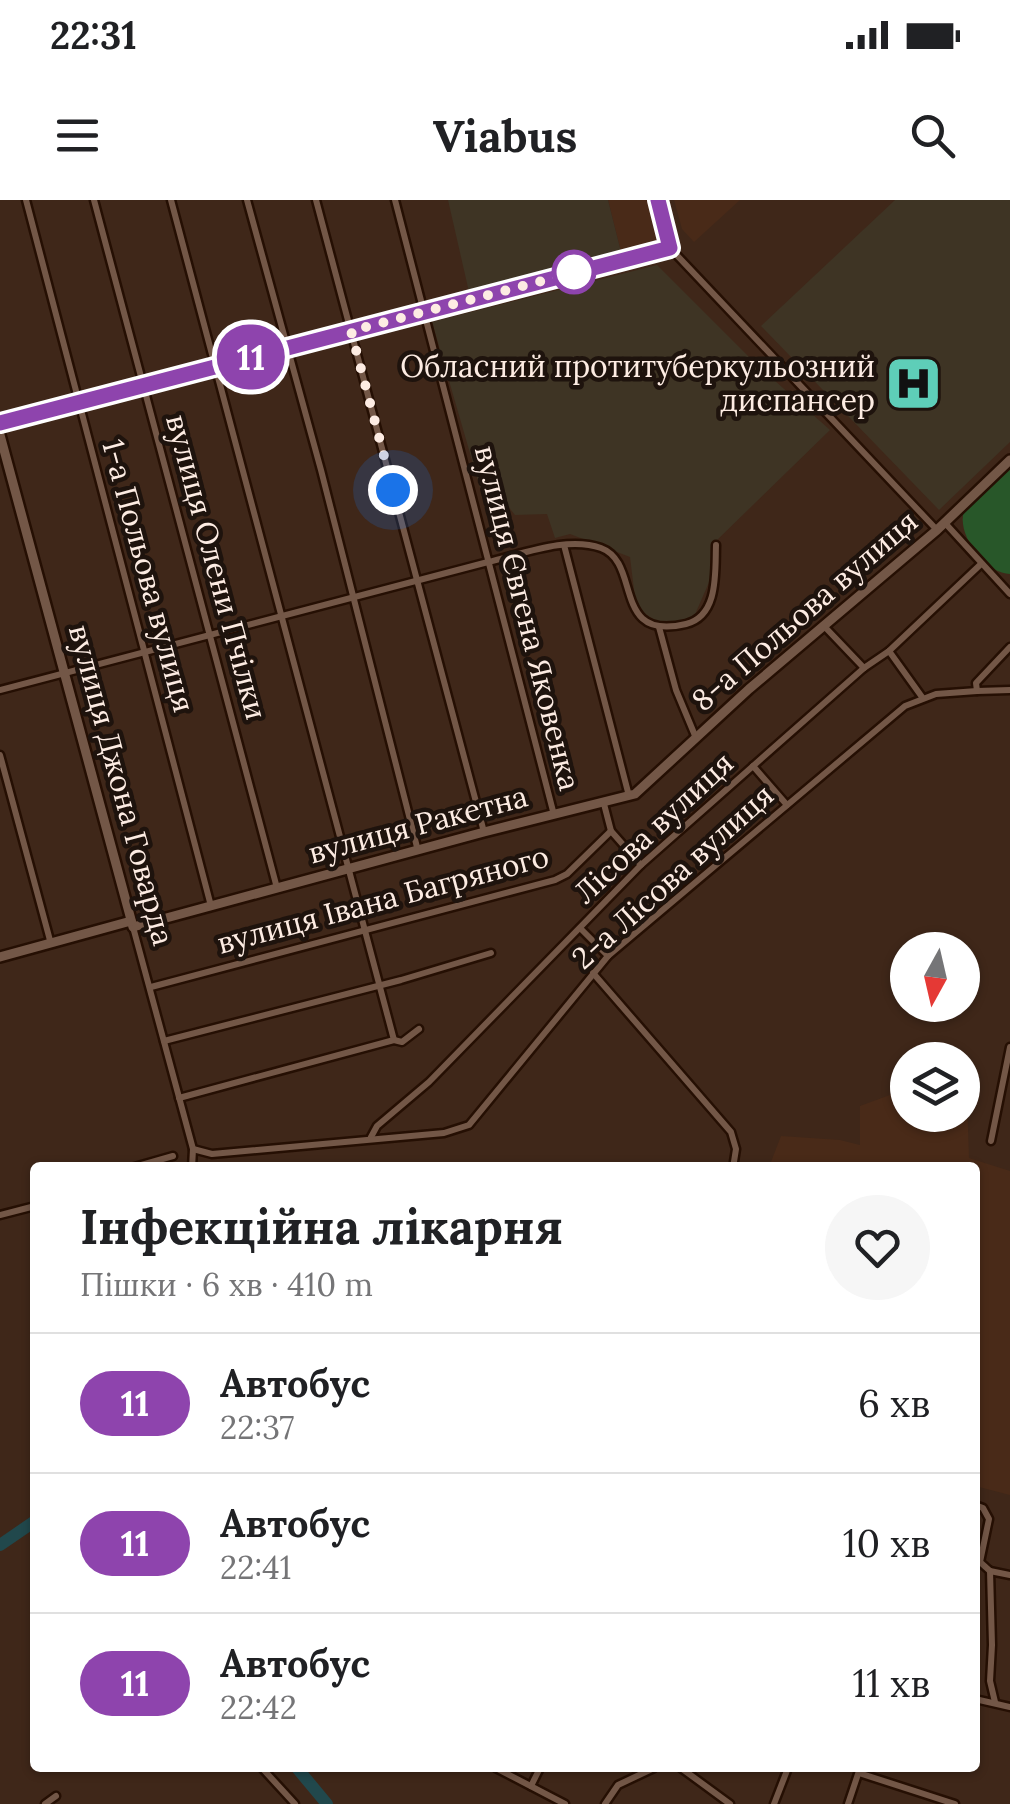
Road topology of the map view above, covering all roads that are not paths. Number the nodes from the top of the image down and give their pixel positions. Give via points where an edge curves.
1 (26, 200) edge
2 (94, 200) edge
3 (170, 200) edge
4 (246, 200) edge
5 (316, 200) edge
6 (395, 200) edge
7 (658, 200) edge
8 (670, 248) junction
9 (424, 312) junction
10 (351, 331) junction
11 (286, 348) junction
12 (215, 366) junction
13 (144, 384) junction
14 (80, 402) junction
15 (0, 423) edge
16 (0, 434) edge
17 (1010, 460) edge
18 (941, 526) junction
19 (564, 545) junction
20 (716, 545) dead end
21 (488, 562) junction
22 (982, 564) junction
23 (418, 581) junction
24 (1010, 594) edge
25 (352, 598) junction
26 (281, 617) junction
27 (824, 625) junction
28 (659, 627) junction
29 (211, 634) junction
30 (1010, 648) edge
31 (889, 651) junction
32 (145, 653) junction
33 (864, 668) junction
34 (66, 674) junction
35 (0, 690) edge
36 (1010, 690) edge
37 (978, 691) junction
38 (922, 698) junction
39 (697, 739) junction
40 (0, 755) edge
41 (753, 766) junction
42 (630, 797) junction
43 (604, 804) junction
44 (787, 805) junction
45 (554, 815) junction
46 (612, 831) junction
47 (484, 832) junction
48 (418, 850) junction
49 (642, 865) junction
50 (348, 869) junction
51 (277, 888) junction
52 (211, 906) junction
53 (132, 924) junction
54 (364, 928) junction
55 (580, 928) junction
56 (50, 944) junction
57 (492, 953) dead end
58 (608, 956) junction
59 (0, 958) edge
60 (593, 973) junction
61 (379, 985) junction
62 (151, 987) junction
63 (419, 1029) dead end
64 (394, 1040) junction
65 (164, 1041) junction
66 (1010, 1047) edge
67 (179, 1098) junction
68 (370, 1137) junction
69 (990, 1141) dead end
70 (193, 1149) junction
71 (174, 1156) dead end
72 (152, 1162) edge
73 (192, 1162) edge
74 (734, 1162) edge
75 (30, 1207) edge
76 (0, 1216) edge
77 (980, 1508) edge
78 (980, 1562) edge
79 (980, 1562) edge
80 (990, 1571) junction
81 (1010, 1575) edge
82 (980, 1699) edge
83 (994, 1702) junction
84 (1010, 1707) edge
85 (266, 1772) edge
86 (504, 1772) edge
87 (538, 1772) edge
88 (646, 1772) edge
89 (686, 1772) edge
90 (786, 1772) edge
91 (859, 1772) edge
92 (866, 1772) edge
93 (531, 1786) junction
94 (56, 1796) dead end
95 (45, 1804) edge
96 (295, 1804) edge
97 (565, 1804) edge
98 (605, 1804) edge
99 (730, 1804) edge
100 (774, 1804) edge
101 (848, 1804) edge
102 (954, 1804) edge

1 - 14 street, 1-а Польова вулиця
2 - 13 street, вулиця Олени Пчілки
3 - 12 street
4 - 11 street
5 - 10 street
6 - 9 street, вулиця Євгена Яковенка
7 - 8 street
8 - 9 street
8 - 18 street
9 - 10 street
9 - 21 street, вулиця Євгена Яковенка
10 - 11 street
10 - 23 street
11 - 12 street
11 - 25 street
12 - 13 street
12 - 26 street
13 - 14 street
13 - 29 street, вулиця Олени Пчілки
14 - 15 street
14 - 32 street, 1-а Польова вулиця
16 - 34 street, вулиця Джона Говарда
17 - 18 street, 8-а Польова вулиця
18 - 22 street
18 - 27 street, 8-а Польова вулиця
19 - 21 street
19 - 28 street via 611,553 629,600
19 - 42 street
20 - 28 street via 712,597 703,616
21 - 23 street
21 - 45 street, вулиця Євгена Яковенка
22 - 24 street
22 - 31 street, Лісова вулиця
23 - 25 street
23 - 47 street
25 - 26 street
25 - 48 street
26 - 29 street
26 - 50 street
27 - 33 street
27 - 39 street, 8-а Польова вулиця
28 - 39 street, 8-а Польова вулиця
29 - 32 street
29 - 51 street, вулиця Олени Пчілки
30 - 37 street via 976,683
31 - 33 street, Лісова вулиця
31 - 38 street
32 - 34 street
32 - 52 street, 1-а Польова вулиця
33 - 41 street, Лісова вулиця
34 - 35 street
34 - 53 street, вулиця Джона Говарда
36 - 37 street, 2-а Лісова вулиця
37 - 38 street, 2-а Лісова вулиця
38 - 44 street, 2-а Лісова вулиця
39 - 42 street, вулиця Ракетна
40 - 56 street
41 - 44 street
41 - 49 street, Лісова вулиця
42 - 43 street, вулиця Ракетна
43 - 45 street, вулиця Ракетна
43 - 46 street
44 - 58 street, 2-а Лісова вулиця
45 - 47 street, вулиця Ракетна
46 - 49 street
46 - 54 street, вулиця Івана Багряного via 562,877
47 - 48 street, вулиця Ракетна
48 - 50 street, вулиця Ракетна
49 - 55 street, Лісова вулиця
50 - 51 street, вулиця Ракетна
50 - 54 street
51 - 52 street, вулиця Ракетна
52 - 53 street, вулиця Ракетна
53 - 56 street, вулиця Ракетна
53 - 62 street, вулиця Джона Говарда
54 - 61 street
54 - 62 street, вулиця Івана Багряного
55 - 58 street
55 - 68 street, Лісова вулиця
56 - 59 street, вулиця Ракетна
57 - 61 street
58 - 60 street, 2-а Лісова вулиця
60 - 68 street, 2-а Лісова вулиця via 469,1125
60 - 74 street via 730,1132
61 - 64 street
61 - 65 street
62 - 65 street, вулиця Джона Говарда
63 - 64 street
64 - 67 street
65 - 67 street, вулиця Джона Говарда
66 - 69 street
67 - 70 street, вулиця Джона Говарда
68 - 70 street, 2-а Лісова вулиця via 212,1154
70 - 73 street, вулиця Джона Говарда
71 - 72 street
75 - 76 street
77 - 78 street via 988,1514
79 - 80 street
80 - 81 street
80 - 83 street
82 - 83 street
83 - 84 street
85 - 96 street
86 - 93 street
87 - 93 street
88 - 98 street via 618,1785
89 - 99 street
90 - 100 street
91 - 101 street
92 - 102 street
93 - 97 street
94 - 95 street

